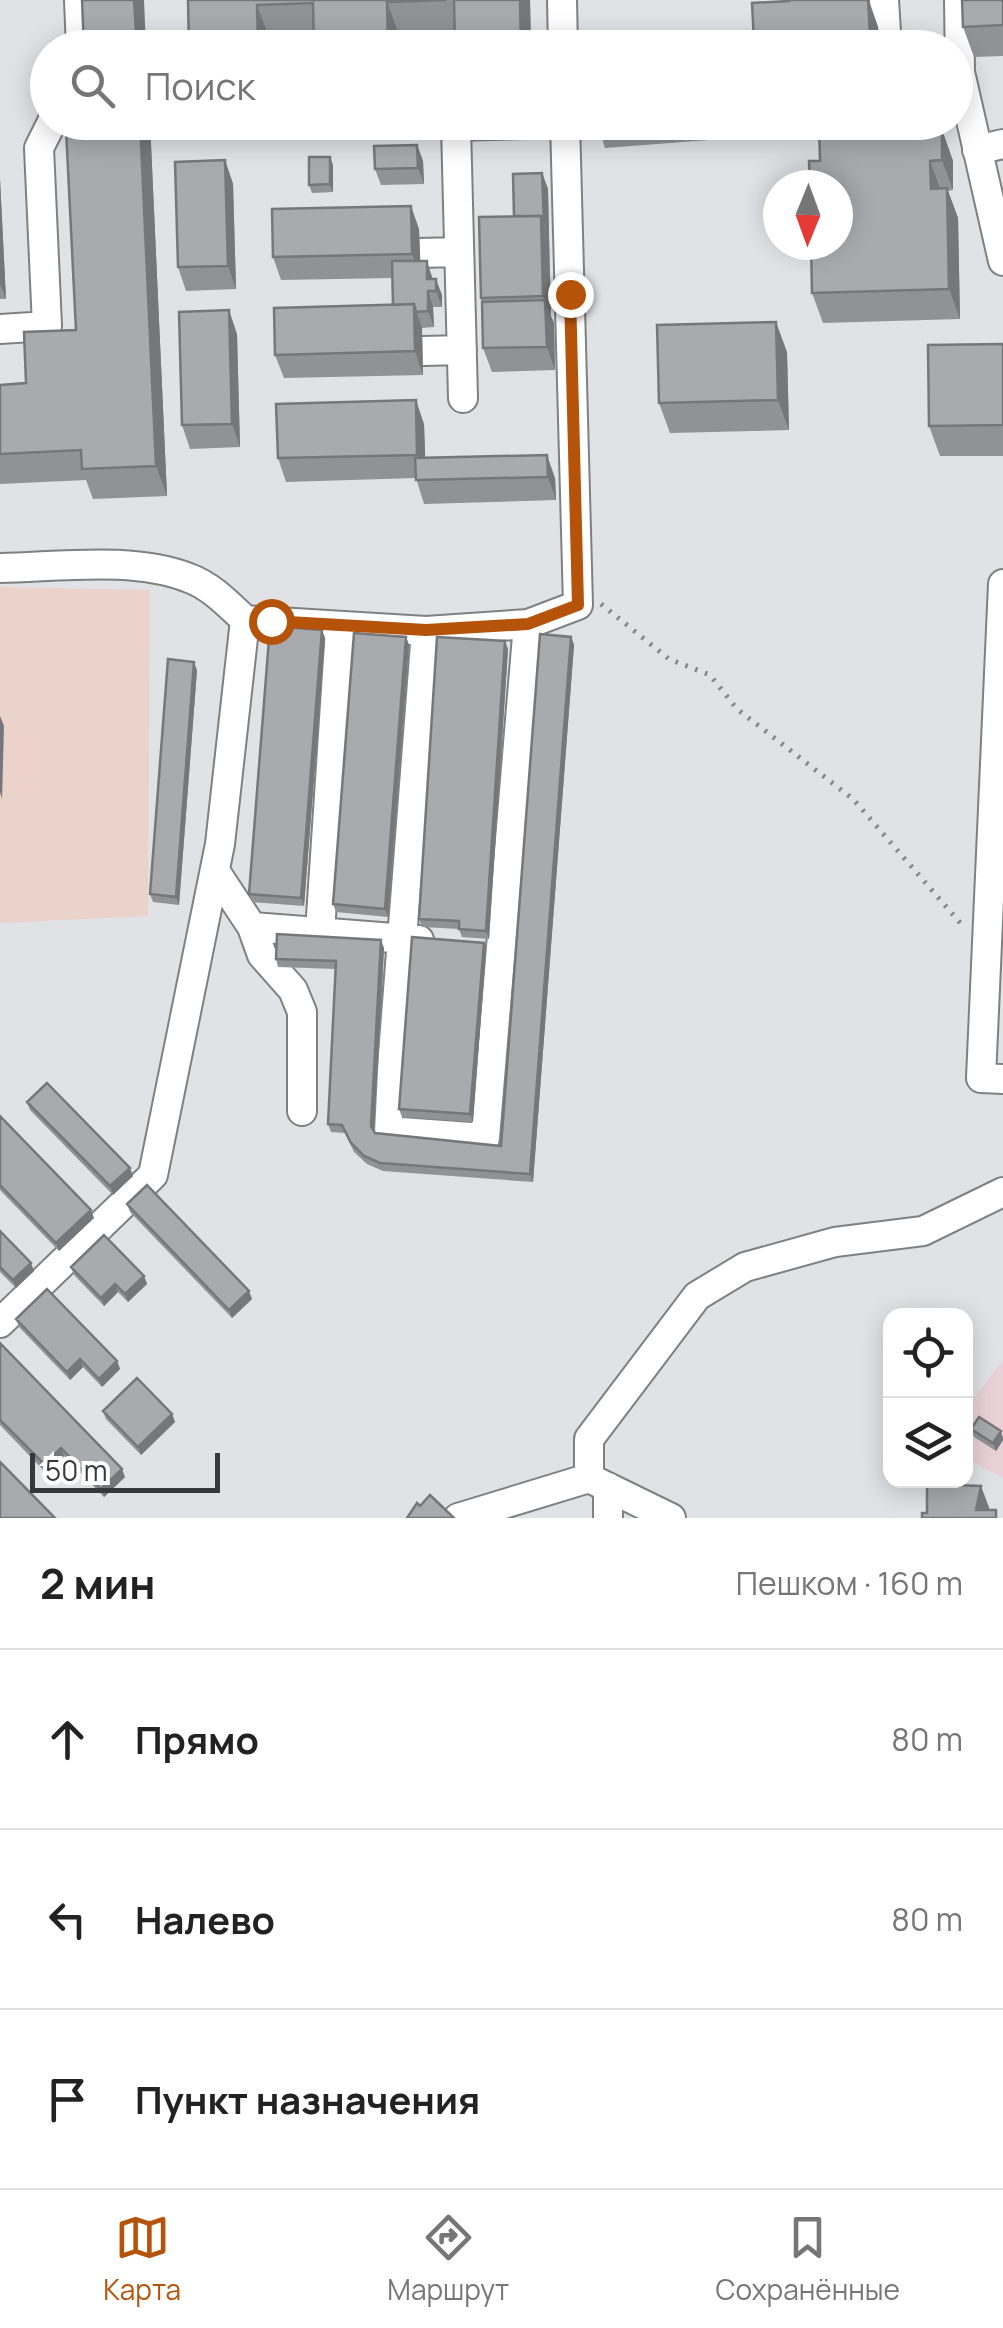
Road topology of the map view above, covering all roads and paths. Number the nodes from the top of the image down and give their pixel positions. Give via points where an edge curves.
1 (79, 0) edge
2 (562, 0) edge
3 (884, 0) edge
4 (959, 0) edge
5 (80, 30) edge
6 (563, 30) edge
7 (886, 30) edge
8 (959, 30) edge
9 (973, 104) edge
10 (43, 140) edge
11 (456, 140) edge
12 (565, 140) edge
13 (990, 147) edge
14 (459, 252) junction
15 (420, 253) dead end
16 (1003, 262) edge
17 (460, 296) junction
18 (489, 296) edge
19 (0, 329) edge
20 (462, 350) junction
21 (422, 351) dead end
22 (463, 398) dead end
23 (0, 568) edge
24 (1003, 584) edge
25 (578, 599) junction
26 (245, 620) junction
27 (528, 624) junction
28 (340, 628) junction
29 (426, 630) junction
30 (215, 871) junction
31 (252, 927) junction
32 (320, 932) junction
33 (401, 939) junction
34 (440, 942) edge
35 (986, 955) junction
36 (1003, 1079) edge
37 (302, 1111) dead end
38 (1003, 1192) edge
39 (0, 1323) edge
40 (598, 1483) junction
41 (522, 1508) edge
42 (458, 1518) edge
43 (608, 1518) edge
44 (671, 1518) edge

1 - 5 street
2 - 6 street
3 - 7 street
4 - 8 street
9 - 13 street
10 - 19 street via 47,326
11 - 14 street
12 - 25 street via 560,294
13 - 16 street
14 - 15 street
14 - 17 street
17 - 18 street
17 - 20 street
20 - 21 street
20 - 22 street
23 - 26 street via 136,567 188,577
24 - 35 street
25 - 27 street
25 - 35 path via 614,611 669,659 710,675 737,709 854,799
26 - 28 street
26 - 30 street
27 - 29 street
27 - 33 street via 490,945 486,1138 387,1131
28 - 29 street
28 - 32 street
29 - 33 street
30 - 31 street
30 - 39 street via 154,1175
31 - 32 street
31 - 37 street via 262,955 302,1012
32 - 33 street
33 - 34 street
35 - 36 street via 981,1078
38 - 40 street via 923,1231 835,1242 744,1267 697,1296 589,1439
40 - 41 street
40 - 43 street
40 - 44 street
41 - 42 street

